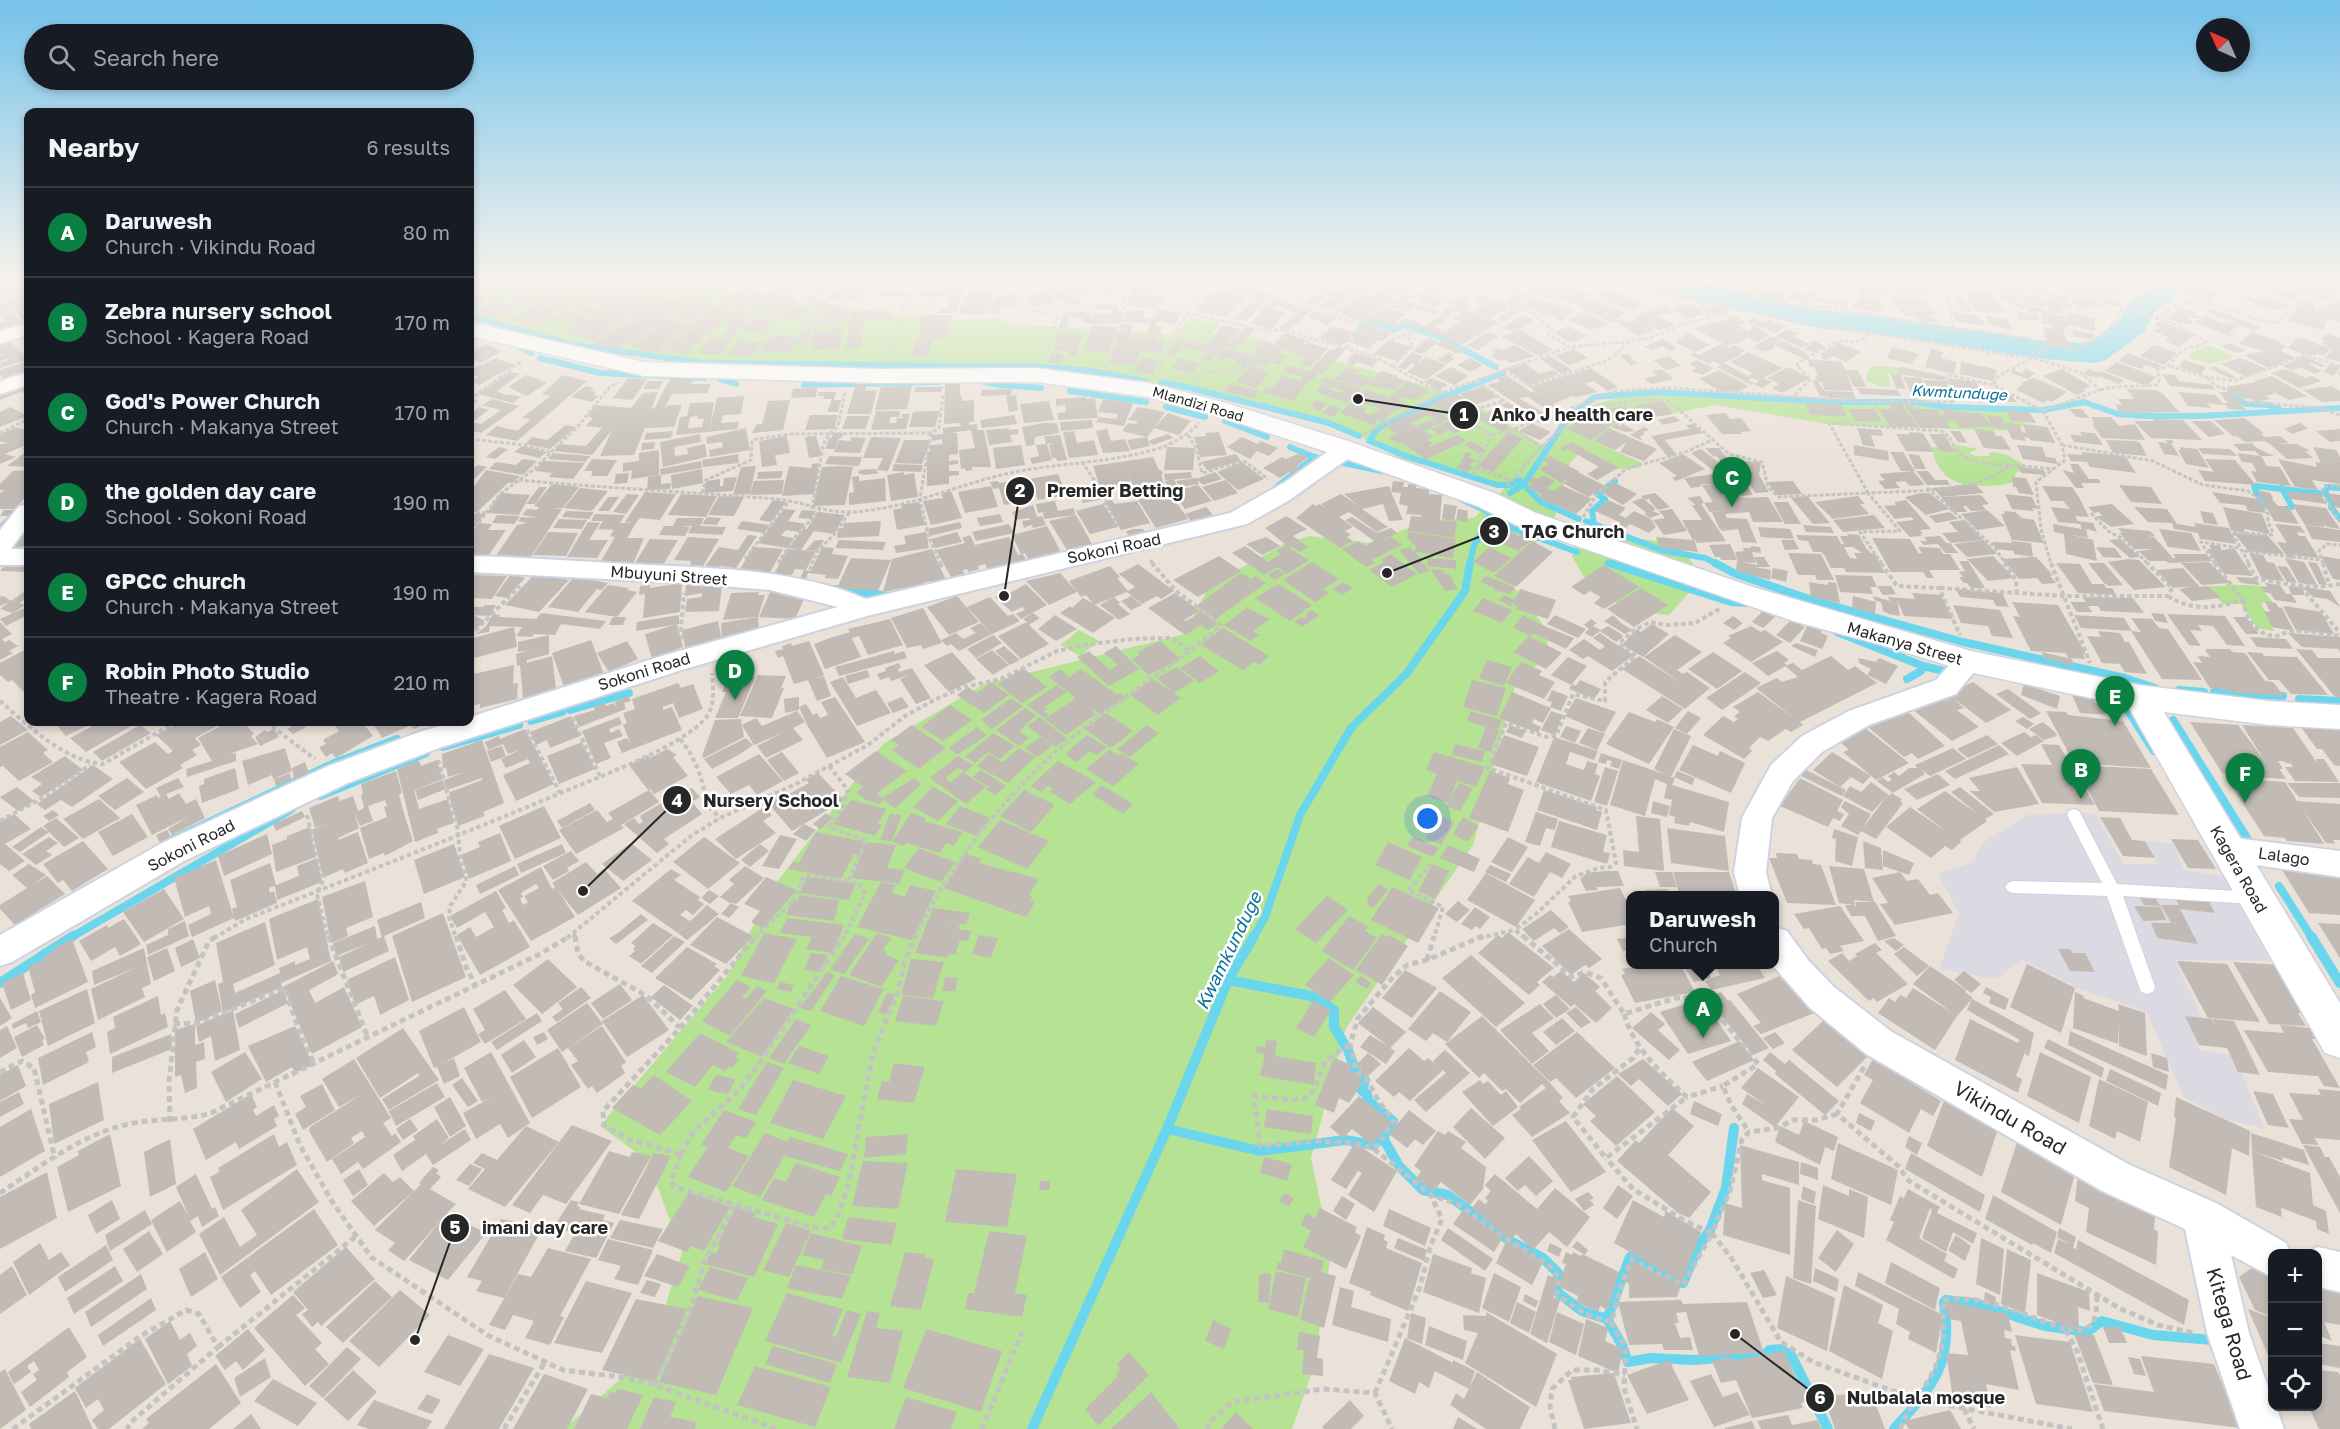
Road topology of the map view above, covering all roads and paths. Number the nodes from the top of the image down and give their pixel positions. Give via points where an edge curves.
1 (2046, 346) edge
2 (545, 347) joint
3 (587, 347) edge
4 (630, 347) edge
5 (663, 347) edge
6 (762, 347) edge
7 (806, 347) edge
8 (890, 347) edge
9 (1049, 347) edge
10 (1114, 347) edge
11 (1167, 347) edge
12 (1258, 347) edge
13 (1280, 347) edge
14 (1302, 347) edge
15 (1342, 347) edge
16 (1381, 347) edge
17 (1412, 347) edge
18 (1569, 347) edge
19 (1624, 347) edge
20 (1829, 347) edge
21 (1960, 347) edge
22 (2052, 347) edge
23 (2082, 347) edge
24 (2195, 347) edge
25 (1347, 348) joint
26 (576, 355) junction
27 (1373, 356) junction
28 (2030, 358) junction
29 (610, 363) junction
30 (2170, 366) junction
31 (2340, 366) edge
32 (1392, 367) junction
33 (639, 368) junction
34 (1503, 369) junction
35 (746, 373) junction
36 (797, 374) junction
37 (848, 375) junction
38 (943, 375) junction
39 (1036, 375) junction
40 (879, 376) junction
41 (2207, 377) junction
42 (24, 379) edge
43 (1475, 380) junction
44 (1101, 382) junction
45 (1994, 385) junction
46 (0, 388) edge
47 (1149, 390) junction
48 (2100, 390) junction
49 (1441, 393) junction
50 (1794, 396) junction
51 (1177, 397) junction
52 (1594, 399) junction
53 (474, 404) edge
54 (1214, 407) junction
55 (2043, 411) junction
56 (1580, 412) junction
57 (2340, 415) edge
58 (24, 420) edge
59 (1515, 429) junction
60 (0, 433) edge
61 (831, 433) junction
62 (931, 433) junction
63 (1188, 435) junction
64 (1491, 435) junction
65 (474, 439) edge
66 (1714, 439) junction
67 (2062, 445) junction
68 (1541, 447) junction
69 (1342, 449) junction
70 (551, 452) junction
71 (1082, 462) junction
72 (2009, 465) junction
73 (1476, 467) junction
74 (2054, 469) junction
75 (519, 480) junction
76 (1512, 480) junction
77 (2340, 486) edge
78 (1926, 488) junction
79 (702, 493) junction
80 (1868, 493) junction
81 (1476, 496) junction
82 (920, 498) junction
83 (789, 500) junction
84 (1263, 507) junction
85 (812, 509) junction
86 (820, 510) junction
87 (474, 512) edge
88 (849, 512) junction
89 (486, 513) junction
90 (2091, 513) dead end
91 (24, 516) edge
92 (2340, 522) edge
93 (474, 529) edge
94 (1572, 535) junction
95 (1132, 544) junction
96 (2340, 545) edge
97 (0, 546) edge
98 (2242, 550) junction
99 (0, 557) edge
100 (24, 557) edge
101 (2321, 560) junction
102 (474, 564) edge
103 (538, 567) junction
104 (685, 575) junction
105 (809, 575) dead end
106 (734, 579) junction
107 (770, 582) junction
108 (2340, 584) edge
109 (2329, 585) junction
110 (950, 586) junction
111 (2300, 586) junction
112 (1939, 588) junction
113 (2016, 593) junction
114 (1742, 594) junction
115 (2064, 596) junction
116 (2168, 596) junction
117 (2243, 600) junction
118 (864, 608) junction
119 (474, 632) edge
120 (2340, 635) edge
121 (709, 651) junction
122 (1191, 652) junction
123 (675, 662) junction
124 (1969, 662) junction
125 (2100, 688) junction
126 (2139, 697) junction
127 (558, 698) junction
128 (0, 701) edge
129 (518, 710) junction
130 (2340, 717) edge
131 (24, 722) edge
132 (474, 725) edge
133 (29, 726) edge
134 (169, 726) edge
135 (271, 726) edge
136 (471, 726) edge
137 (680, 739) junction
138 (429, 740) junction
139 (322, 764) dead end
140 (91, 765) junction
141 (829, 766) junction
142 (600, 776) junction
143 (560, 793) junction
144 (294, 795) junction
145 (2074, 815) dead end
146 (720, 818) junction
147 (0, 821) edge
148 (458, 837) junction
149 (2228, 849) junction
150 (1432, 864) dead end
151 (2340, 864) edge
152 (849, 880) junction
153 (2013, 887) dead end
154 (2113, 890) junction
155 (1755, 891) edge
156 (317, 894) junction
157 (2256, 898) junction
158 (1515, 930) junction
159 (574, 934) junction
160 (1779, 946) edge
161 (0, 952) edge
162 (1426, 960) junction
163 (476, 987) junction
164 (2147, 987) dead end
165 (1624, 1014) junction
166 (174, 1024) junction
167 (680, 1028) junction
168 (368, 1038) junction
169 (2340, 1040) edge
170 (1879, 1043) junction
171 (1350, 1045) junction
172 (1639, 1049) junction
173 (315, 1065) junction
174 (0, 1072) edge
175 (275, 1082) junction
176 (1723, 1086) junction
177 (1687, 1097) junction
178 (1837, 1114) junction
179 (170, 1122) junction
180 (1749, 1132) junction
181 (1373, 1148) junction
182 (681, 1154) junction
183 (1606, 1158) junction
184 (55, 1159) junction
185 (0, 1193) edge
186 (1431, 1195) junction
187 (736, 1203) junction
188 (2202, 1217) junction
189 (1712, 1233) junction
190 (355, 1237) junction
191 (2268, 1255) edge
192 (2322, 1268) edge
193 (2340, 1272) edge
194 (2097, 1295) junction
195 (1611, 1322) junction
196 (2065, 1329) junction
197 (1022, 1332) dead end
198 (2228, 1333) junction
199 (218, 1347) junction
200 (545, 1362) junction
201 (1625, 1375) junction
202 (655, 1385) junction
203 (1375, 1393) junction
204 (1915, 1400) junction
205 (1964, 1408) junction
206 (13, 1429) edge
207 (127, 1429) edge
208 (504, 1429) edge
209 (776, 1429) edge
210 (982, 1429) edge
211 (1206, 1429) edge
212 (1392, 1429) edge
213 (1556, 1429) edge
214 (1637, 1429) edge
215 (1900, 1429) edge
216 (1974, 1429) edge
217 (2073, 1429) edge
218 (2103, 1429) edge
219 (2262, 1429) edge

1 - 28 path
2 - 26 street, Mlandizi Road
2 - 53 path via 483,388
3 - 26 path
4 - 29 path
5 - 33 path
6 - 35 path
7 - 36 path
8 - 40 path via 886,354 889,363
9 - 39 path
10 - 44 path
11 - 47 path
12 - 51 path via 1243,369 1205,372
13 - 14 path via 1296,352
15 - 25 path
16 - 27 path
17 - 32 path
18 - 34 path
19 - 34 path via 1606,361 1529,386
20 - 50 path via 1798,363 1811,379
21 - 28 path
22 - 23 path
24 - 30 path via 2179,353
25 - 27 path
26 - 29 street, Mlandizi Road
27 - 32 path
28 - 45 path via 1997,377
28 - 48 path via 2080,373
29 - 33 street, Mlandizi Road
30 - 41 path
30 - 48 path via 2157,370 2157,385
31 - 41 path via 2305,355 2239,381
32 - 49 path
33 - 35 street, Mlandizi Road
33 - 70 path via 609,388
34 - 43 path
35 - 36 street, Mlandizi Road
36 - 37 street, Mlandizi Road
37 - 40 street, Mlandizi Road
37 - 61 path via 840,424
38 - 39 street, Mlandizi Road
38 - 40 street, Mlandizi Road
38 - 62 path via 939,428
39 - 44 street, Mlandizi Road
41 - 57 path via 2245,402 2319,408
42 - 46 street
43 - 49 path
43 - 64 path via 1504,401 1476,410 1464,419
44 - 47 street, Mlandizi Road
45 - 50 path via 1946,375 1954,402
45 - 55 path
47 - 51 street, Mlandizi Road
48 - 55 path
49 - 69 path
50 - 52 path via 1650,388 1614,391
51 - 54 street, Mlandizi Road
52 - 56 path
52 - 59 path
54 - 63 path
54 - 69 street, Mlandizi Road
55 - 67 path
56 - 66 path via 1608,404 1664,400
56 - 68 path
58 - 60 path
59 - 64 path
59 - 68 path
61 - 62 path
61 - 79 path via 756,439 752,441 751,460 706,480
61 - 85 path via 823,445
62 - 82 path
63 - 71 path via 1154,450
63 - 84 path via 1202,472 1244,461 1269,480 1256,492
64 - 73 path
65 - 70 path
66 - 80 path via 1736,457 1762,462 1764,477 1774,496
66 - 94 path via 1686,452 1623,470 1594,498
67 - 74 path via 2065,460
67 - 98 path via 2153,461 2203,485 2248,491 2260,499 2273,533 2232,532
68 - 76 path
69 - 81 street, Mlandizi Road
69 - 84 street, Sokoni Road via 1302,483
70 - 75 path
71 - 82 path via 1010,473
71 - 95 path
72 - 74 path
72 - 78 path via 1998,477
72 - 80 path via 1968,458 1941,431 1829,423
73 - 76 path
73 - 81 path
74 - 115 path via 2036,484 2048,557
75 - 79 path
75 - 89 path via 500,494
76 - 81 path
77 - 92 path via 2324,486 2322,493
78 - 80 path
78 - 113 path via 1994,547 2016,578
79 - 83 path
80 - 112 path via 1900,531 1860,532 1897,586
81 - 94 street, Makanya Street
82 - 88 path
82 - 110 path via 928,536
83 - 85 path
83 - 106 path via 754,545
84 - 95 street, Sokoni Road via 1238,519
85 - 86 path
86 - 88 path
86 - 107 path via 786,550
87 - 89 path
88 - 105 path via 835,534 818,550
89 - 93 path
90 - 116 path via 2172,588
91 - 97 street
94 - 114 street, Makanya Street
95 - 110 street, Sokoni Road
95 - 122 path via 1176,591 1221,624
96 - 101 path via 2327,544 2319,551
98 - 101 path
98 - 111 path via 2256,578
98 - 117 path via 2202,542
99 - 100 street
101 - 109 path
102 - 103 street, Mbuyuni Street
103 - 104 street, Mbuyuni Street
103 - 119 path
104 - 106 street, Mbuyuni Street
104 - 123 path via 681,629 684,646
106 - 107 street, Mbuyuni Street
107 - 118 street, Mbuyuni Street via 843,599
108 - 109 path
109 - 111 path
110 - 118 street, Sokoni Road
111 - 120 path
112 - 113 path
112 - 124 path via 1958,626
113 - 115 path
114 - 124 street, Makanya Street
114 - 158 path via 1695,623 1650,622 1633,631 1620,644 1636,656 1605,682 1605,701 1573,694 1556,736 1547,737 1506,723 1488,768 1606,810 1616,863 1576,876
115 - 116 path
115 - 125 path
116 - 117 path via 2178,604 2207,610
117 - 120 path via 2244,613 2267,635 2278,636 2289,630
118 - 121 street, Sokoni Road
121 - 123 street, Sokoni Road
121 - 137 path via 713,706 704,720
122 - 141 path via 1175,640 1158,637 1057,651 1001,679 964,687 938,698
122 - 187 path via 1097,718 1054,755 1014,794 951,873 904,962 897,992 874,1047 850,1184 841,1212 830,1228 815,1228
123 - 127 street, Sokoni Road
124 - 125 street, Makanya Street
124 - 155 street via 1946,687 1859,718 1812,744 1782,772 1757,818 1750,872
125 - 126 street, Makanya Street
126 - 130 street, Makanya Street via 2269,713
126 - 149 street, Kagera Road
127 - 129 street, Sokoni Road
127 - 142 path via 575,721
128 - 131 path
129 - 132 street, Sokoni Road
129 - 143 path
133 - 140 path
134 - 140 path via 103,764
135 - 139 path
136 - 138 street, Sokoni Road
137 - 142 path
137 - 146 path via 692,754 706,804
138 - 144 street, Sokoni Road
138 - 148 path via 443,772
140 - 147 path
141 - 146 path
141 - 152 path via 848,790 830,826 866,840
142 - 143 path
143 - 148 path
144 - 156 path via 306,815 316,847 323,880
144 - 161 street, Sokoni Road via 173,852
145 - 154 lane
146 - 159 path via 652,866
148 - 156 path
148 - 163 path via 466,882 450,906 449,917
149 - 151 street, Lalago
149 - 157 street, Kagera Road
150 - 162 path via 1408,890 1443,907
152 - 167 path via 806,875 786,908 757,934
152 - 182 path via 858,883 865,893 830,964 742,1086 692,1134
153 - 154 lane
154 - 157 lane
154 - 164 lane
156 - 166 path via 246,920 209,941
156 - 168 path via 330,946
157 - 169 street, Kagera Road
158 - 162 path via 1484,936
158 - 165 path via 1572,977 1585,972 1600,978
159 - 163 path
159 - 167 path via 584,961 647,996
160 - 170 street, Vikindu Road via 1816,990 1849,1022
162 - 171 path via 1407,965 1392,978 1358,1018
163 - 168 path
165 - 172 path via 1628,1031
165 - 176 path via 1679,999 1704,997 1758,1064
166 - 173 path via 198,1023 284,988
166 - 179 path
167 - 182 path via 611,1100 602,1120 605,1127 635,1142
168 - 173 path
170 - 178 path
170 - 188 street, Vikindu Road via 2116,1178
171 - 181 path via 1357,1073 1368,1081 1394,1121
171 - 181 path via 1329,1057 1308,1098 1254,1096 1260,1146 1316,1141
172 - 177 path
172 - 183 path via 1634,1059 1586,1096 1573,1117
173 - 175 path
174 - 184 path via 22,1061 34,1068
175 - 179 path via 211,1113
175 - 190 path via 300,1145
176 - 177 path
176 - 180 path
177 - 183 path
178 - 180 path
178 - 194 path via 1898,1166 1909,1181
179 - 184 path via 114,1128
180 - 189 path via 1742,1139 1730,1191
181 - 186 path
182 - 187 path via 671,1181 674,1187
183 - 189 path via 1633,1189
184 - 185 path
186 - 195 path via 1458,1204 1548,1264 1559,1278 1557,1295 1587,1315
186 - 203 path via 1442,1218 1420,1287
187 - 202 path via 704,1263 689,1314
188 - 191 street, Vikindu Road
188 - 198 street, Kitega Road
189 - 195 path via 1683,1285 1632,1259
189 - 204 path via 1781,1342 1813,1362
190 - 199 path
190 - 200 path via 370,1257 489,1336
192 - 193 street
194 - 196 path via 2097,1319 2091,1328
194 - 198 path via 2142,1318 2182,1332
195 - 201 path via 1626,1350
196 - 204 path via 1975,1299 1942,1300 1945,1329 1940,1356
196 - 218 path via 2078,1351
197 - 210 path
198 - 219 street, Kitega Road
199 - 206 path via 199,1314 186,1310 139,1337
199 - 207 path
200 - 202 path via 563,1370
200 - 208 path
201 - 213 path via 1572,1371 1552,1389 1550,1407
201 - 214 path via 1624,1388
202 - 209 path
203 - 211 path via 1322,1389 1233,1402
203 - 212 path
204 - 205 path
204 - 215 path
205 - 216 path
205 - 217 path

